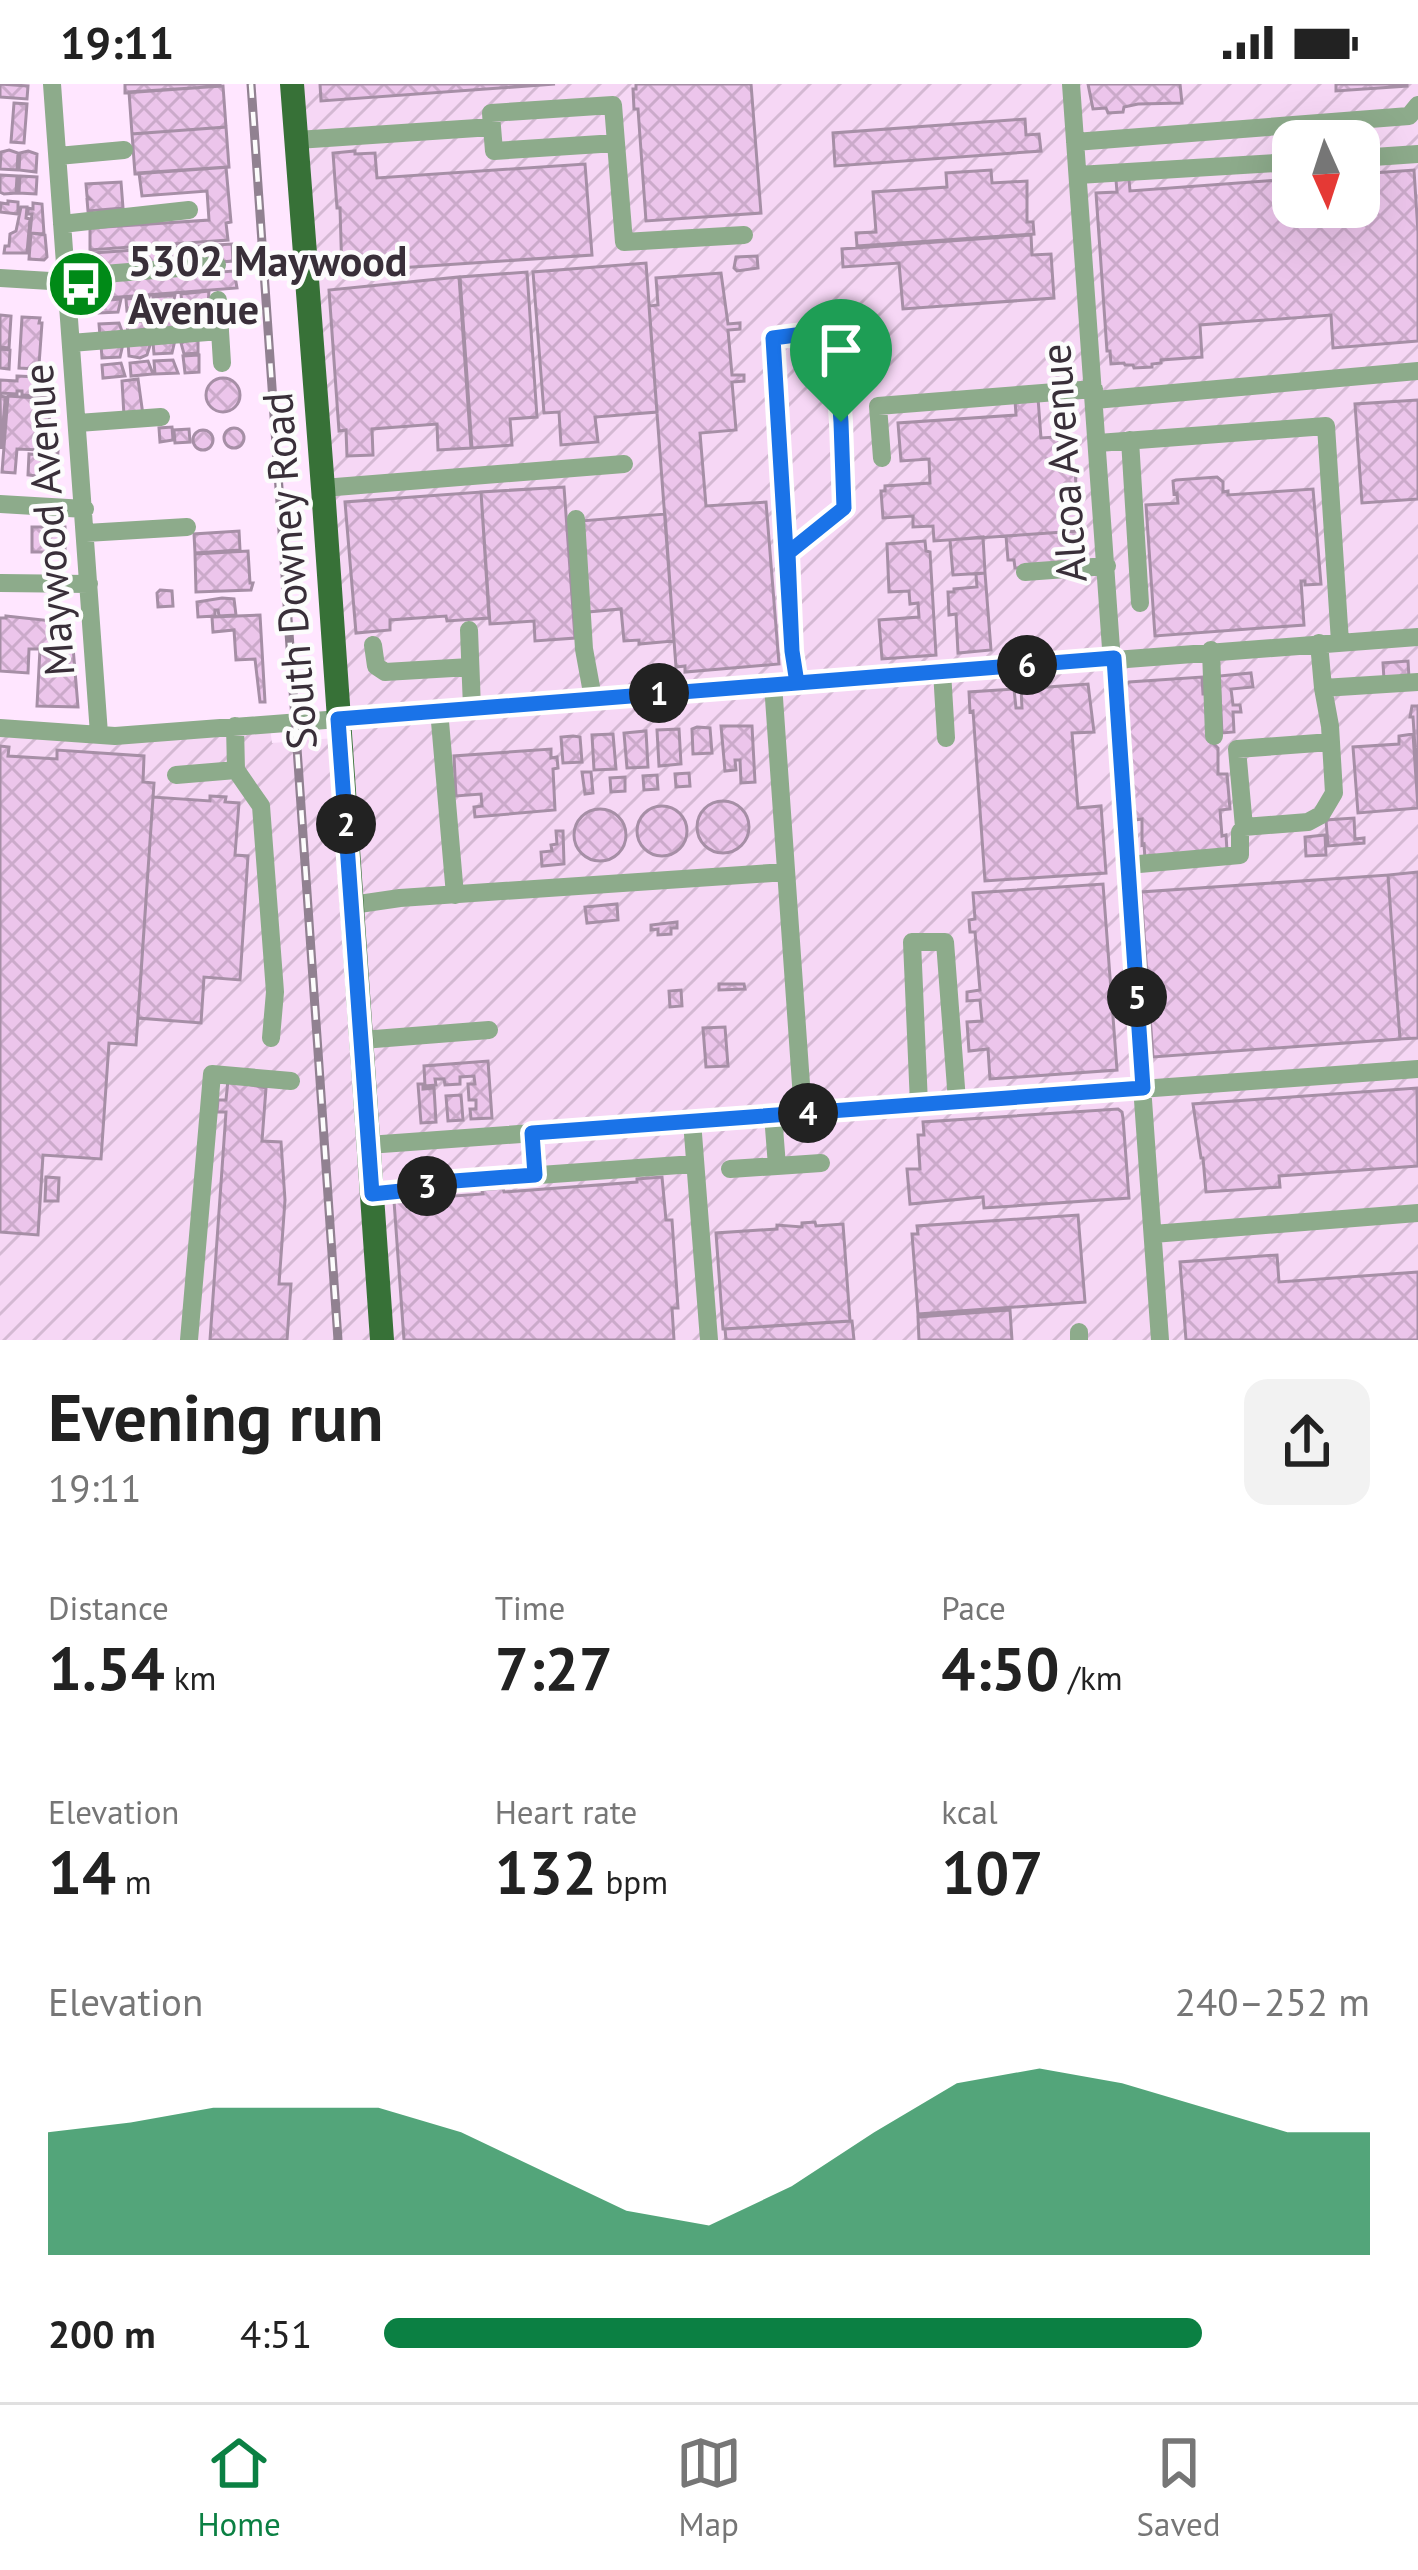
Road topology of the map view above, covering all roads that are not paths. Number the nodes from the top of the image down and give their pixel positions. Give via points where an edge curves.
1 (52, 84) edge
2 (292, 84) edge
3 (1071, 84) edge
4 (1418, 105) edge
5 (492, 127) junction
6 (297, 140) junction
7 (1076, 142) junction
8 (616, 143) junction
9 (124, 149) dead end
10 (1418, 154) edge
11 (58, 156) junction
12 (1380, 157) edge
13 (1272, 163) edge
14 (1078, 175) junction
15 (189, 210) dead end
16 (62, 224) junction
17 (744, 235) dead end
18 (217, 265) dead end
19 (0, 278) edge
20 (66, 279) junction
21 (218, 300) dead end
22 (220, 331) junction
23 (71, 343) junction
24 (222, 362) dead end
25 (1418, 371) edge
26 (1094, 394) junction
27 (161, 417) dead end
28 (78, 423) junction
29 (1130, 440) junction
30 (1098, 443) junction
31 (882, 458) dead end
32 (624, 464) dead end
33 (323, 488) junction
34 (0, 503) edge
35 (85, 509) junction
36 (576, 519) dead end
37 (187, 527) dead end
38 (86, 533) junction
39 (788, 553) junction
40 (1107, 566) junction
41 (1025, 572) dead end
42 (0, 584) edge
43 (89, 584) junction
44 (1140, 603) dead end
45 (469, 631) dead end
46 (1418, 637) edge
47 (1329, 643) junction
48 (373, 645) dead end
49 (1211, 650) junction
50 (1114, 658) junction
51 (470, 667) junction
52 (942, 671) junction
53 (1418, 682) edge
54 (797, 683) junction
55 (773, 685) junction
56 (1323, 688) junction
57 (593, 698) junction
58 (472, 708) junction
59 (439, 710) junction
60 (338, 719) junction
61 (235, 726) junction
62 (0, 728) edge
63 (99, 734) junction
64 (1214, 736) dead end
65 (946, 738) dead end
66 (1331, 742) junction
67 (236, 770) junction
68 (176, 775) dead end
69 (1244, 827) junction
70 (1128, 865) junction
71 (786, 872) junction
72 (455, 895) junction
73 (352, 905) junction
74 (489, 1030) dead end
75 (271, 1038) dead end
76 (362, 1040) junction
77 (1418, 1069) edge
78 (291, 1081) dead end
79 (1143, 1088) junction
80 (957, 1101) junction
81 (919, 1104) junction
82 (803, 1113) junction
83 (773, 1115) junction
84 (692, 1121) junction
85 (532, 1133) junction
86 (451, 1139) junction
87 (368, 1145) junction
88 (821, 1163) dead end
89 (694, 1164) junction
90 (777, 1166) junction
91 (730, 1169) dead end
92 (535, 1175) junction
93 (454, 1181) junction
94 (372, 1194) junction
95 (1418, 1214) edge
96 (1153, 1234) junction
97 (189, 1340) edge
98 (382, 1340) edge
99 (709, 1340) edge
100 (1160, 1340) edge

1 - 11 street, Maywood Avenue
2 - 6 main road, South Downey Road
3 - 7 street, Alcoa Avenue
4 - 7 street via 1409,116
5 - 6 street
5 - 8 street via 494,151
5 - 8 street via 491,113 613,105
6 - 33 main road, South Downey Road
7 - 14 street, Alcoa Avenue
8 - 17 street via 624,242
9 - 11 street
10 - 12 street
11 - 16 street, Maywood Avenue
13 - 14 street
14 - 26 street, Alcoa Avenue
15 - 16 street
16 - 20 street, Maywood Avenue
18 - 20 street
19 - 20 street
20 - 23 street, Maywood Avenue
21 - 22 street
22 - 23 street
22 - 24 street
23 - 28 street, Maywood Avenue
25 - 26 street
26 - 30 street, Alcoa Avenue
26 - 31 street via 878,406
27 - 28 street
28 - 35 street, Maywood Avenue
29 - 30 street
29 - 44 street
29 - 47 street via 1326,426
30 - 40 street, Alcoa Avenue
32 - 33 street
33 - 60 main road, South Downey Road
34 - 35 street
35 - 38 street, Maywood Avenue
36 - 57 street
37 - 38 street
38 - 43 street, Maywood Avenue
39 - 39 street via 773,338 834,330 844,508
39 - 54 street
40 - 41 street
40 - 50 street, Alcoa Avenue
42 - 43 street
43 - 63 street, Maywood Avenue
45 - 51 street
46 - 47 street
47 - 49 street
47 - 56 street
48 - 51 street via 385,672
49 - 50 street
49 - 64 street
50 - 52 street
50 - 70 street, Alcoa Avenue
51 - 58 street
52 - 54 street
52 - 65 street
53 - 56 street
54 - 55 street
55 - 57 street
55 - 71 street
56 - 66 street
57 - 58 street
58 - 59 street
59 - 60 street
59 - 72 street
60 - 61 street
60 - 73 main road, South Downey Road
61 - 63 street
61 - 67 street
62 - 63 street
66 - 69 street via 1334,793 1321,815
66 - 69 street via 1237,749
67 - 68 street
67 - 75 street via 261,806
69 - 70 street via 1240,855
70 - 79 street, Alcoa Avenue
71 - 72 street
71 - 82 street
72 - 73 street
73 - 76 main road, South Downey Road
74 - 76 street
76 - 87 main road, South Downey Road
77 - 79 street
78 - 97 street via 212,1074
79 - 80 street
79 - 96 street, Alcoa Avenue
80 - 81 street
80 - 81 street via 945,942 912,941
81 - 82 street
82 - 83 street
83 - 84 street
83 - 90 street
84 - 85 street
84 - 89 street
85 - 86 street
85 - 92 street
86 - 87 street
86 - 93 street
87 - 94 main road, South Downey Road
88 - 90 street
89 - 92 street
89 - 99 street
90 - 91 street
92 - 93 street
93 - 94 street
94 - 98 main road, South Downey Road
95 - 96 street
96 - 100 street, Alcoa Avenue

